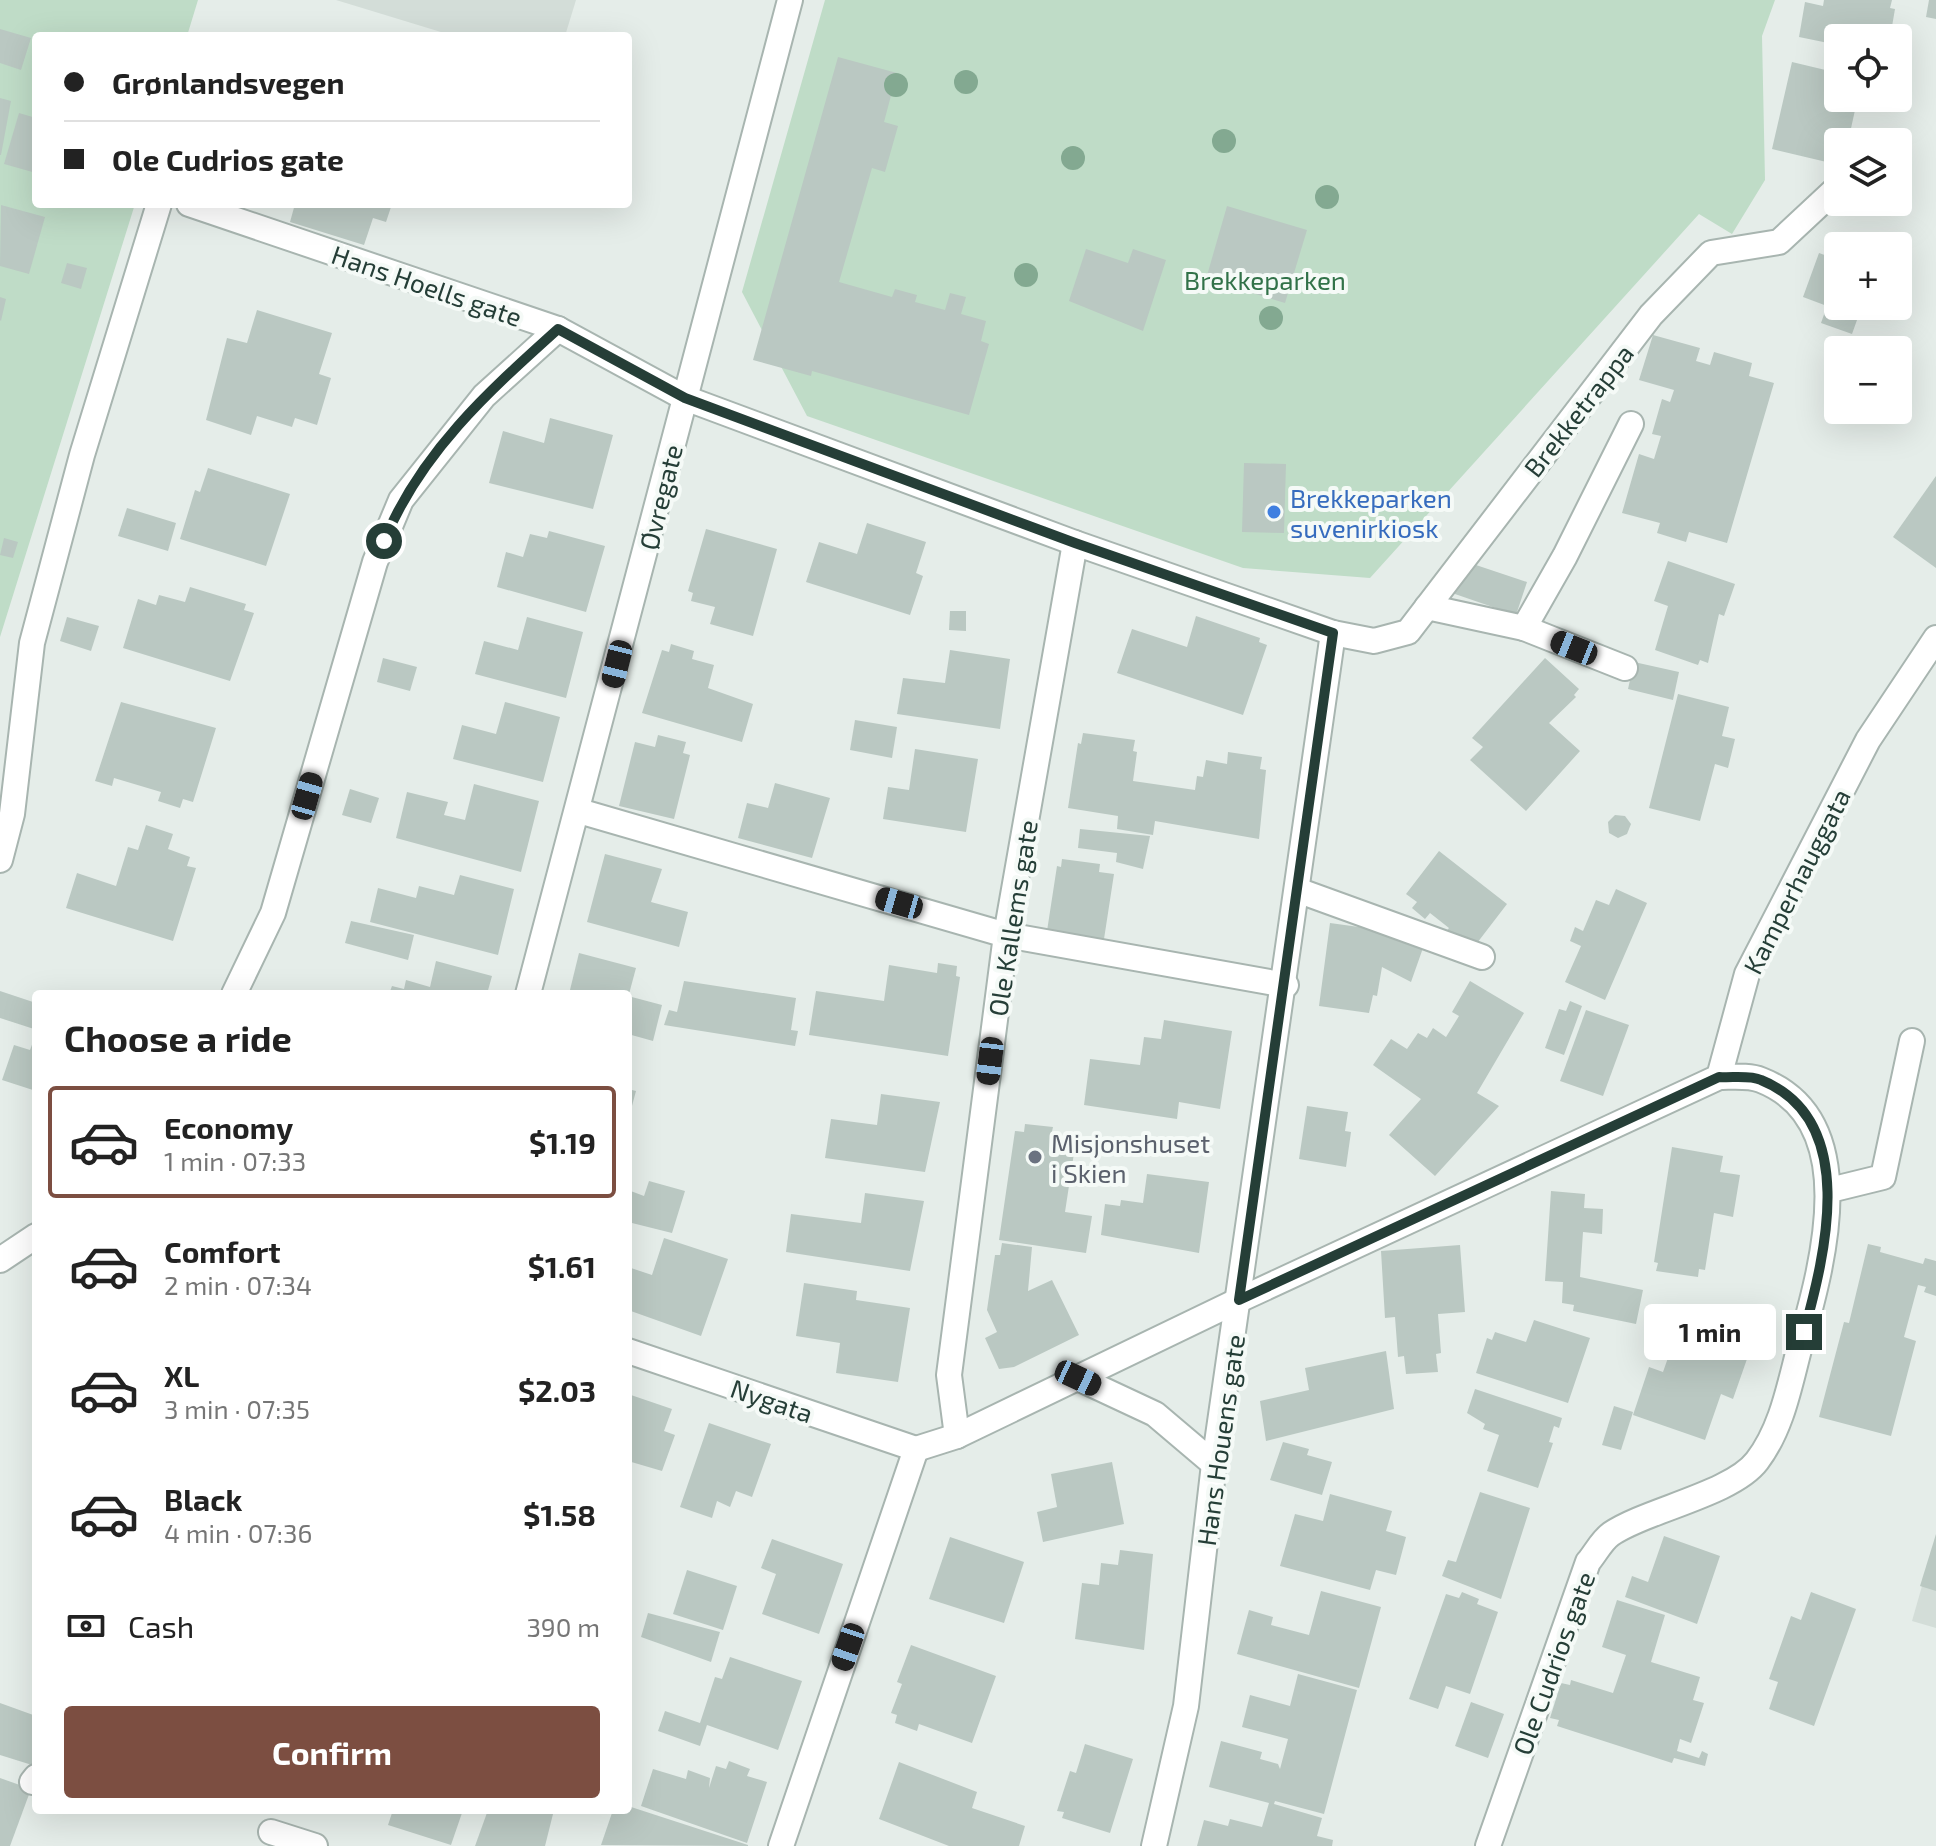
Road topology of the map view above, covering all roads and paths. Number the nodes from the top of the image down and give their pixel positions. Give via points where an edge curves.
1 (790, 0) edge
2 (1824, 200) edge
3 (158, 208) edge
4 (201, 208) edge
5 (558, 329) junction
6 (685, 398) junction
7 (1631, 424) dead end
8 (1075, 543) junction
9 (1427, 607) junction
10 (1524, 628) junction
11 (1333, 633) junction
12 (1936, 638) edge
13 (1625, 668) dead end
14 (579, 811) junction
15 (0, 860) edge
16 (1297, 890) junction
17 (1006, 935) junction
18 (1482, 957) dead end
19 (1286, 985) junction
20 (236, 990) edge
21 (529, 990) edge
22 (1912, 1041) dead end
23 (1719, 1077) junction
24 (1830, 1190) junction
25 (32, 1239) edge
26 (0, 1260) edge
27 (1239, 1300) junction
28 (632, 1352) edge
29 (1078, 1378) junction
30 (957, 1436) junction
31 (916, 1449) junction
32 (1214, 1464) junction
33 (272, 1829) edge
34 (315, 1846) edge
35 (781, 1846) edge
36 (1154, 1846) edge
37 (1488, 1846) edge

1 - 6 street, Øvregate
2 - 9 street, Brekketrappa via 1779,242 1711,253 1701,263 1651,315
3 - 15 street via 82,455 32,643 12,814
4 - 5 street, Hans Hoells gate
5 - 6 street, Hans Hoells gate
5 - 20 street via 484,396 401,500 375,562 273,913
6 - 8 street, Hans Hoells gate
6 - 14 street, Øvregate
7 - 10 street
8 - 11 street, Hans Hoells gate
8 - 17 street, Ole Kallems gate
9 - 10 street
9 - 11 street, Brekketrappa via 1408,632 1374,641
10 - 13 street
11 - 16 street, Hans Houens gate
12 - 23 street, Kamperhauggata via 1868,740 1747,974
14 - 17 street
14 - 21 street, Øvregate
16 - 18 street
16 - 19 street, Hans Houens gate
17 - 19 street
17 - 30 street, Ole Kallems gate via 949,1375
19 - 27 street, Hans Houens gate
22 - 24 street via 1883,1177
23 - 24 street, Ole Cudrios gate via 1759,1078 1793,1097 1816,1132
23 - 27 street
24 - 37 street, Ole Cudrios gate via 1820,1274 1780,1420 1756,1463 1720,1486 1609,1535 1588,1562
25 - 26 street
27 - 29 street
27 - 32 street, Hans Houens gate
28 - 31 street, Nygata
29 - 30 street
29 - 32 street via 1155,1414
30 - 31 street
31 - 35 street
32 - 36 street, Hans Houens gate via 1186,1706
33 - 34 street

